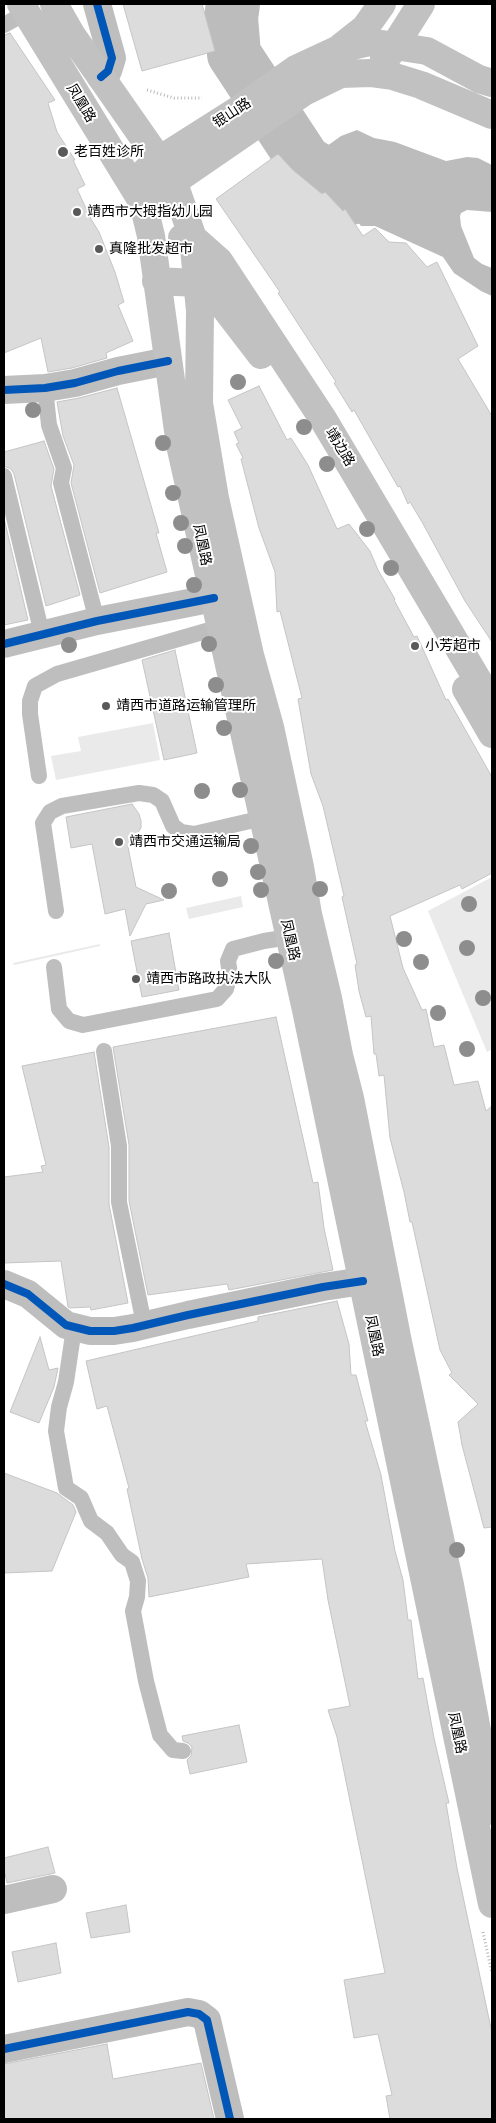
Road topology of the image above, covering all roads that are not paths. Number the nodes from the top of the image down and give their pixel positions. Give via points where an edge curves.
1 (54, 4) edge
2 (97, 4) edge
3 (382, 4) edge
4 (421, 4) edge
5 (17, 14) edge
6 (396, 45) junction
7 (340, 62) junction
8 (106, 71) junction
9 (492, 83) edge
10 (492, 115) edge
11 (166, 171) junction
12 (137, 194) junction
13 (151, 236) junction
14 (193, 238) junction
15 (156, 281) junction
16 (197, 283) junction
17 (168, 361) junction
18 (45, 388) junction
19 (4, 390) edge
20 (4, 476) edge
21 (214, 598) junction
22 (96, 621) junction
23 (220, 627) junction
24 (42, 634) junction
25 (4, 644) edge
26 (492, 704) edge
27 (492, 734) edge
28 (39, 776) dead end
29 (263, 818) junction
30 (56, 911) dead end
31 (289, 937) junction
32 (54, 967) dead end
33 (104, 1051) dead end
34 (363, 1281) junction
35 (4, 1284) edge
36 (144, 1324) junction
37 (74, 1328) junction
38 (183, 1751) dead end
39 (492, 1811) edge
40 (53, 1889) dead end
41 (4, 1900) edge
42 (492, 1904) edge
43 (4, 2049) edge
44 (230, 2119) edge

1 - 8 main road, 凤凰路 via 71,34
2 - 8 street via 112,58
3 - 7 main road, 银山路
4 - 6 main road
5 - 12 main road, 凤凰路
6 - 7 main road, 银山路 via 369,42
6 - 9 main road, 银山路 via 427,51
7 - 10 main road, 银山路 via 422,85
7 - 11 main road, 银山路 via 300,80
8 - 11 main road, 凤凰路
11 - 12 main road, 银山路
11 - 14 main road, 凤凰路
12 - 13 main road, 凤凰路
13 - 14 main road
13 - 15 main road, 凤凰路
14 - 16 main road, 凤凰路
14 - 26 main road, 靖边路 via 219,261 323,419
15 - 16 main road
15 - 17 main road, 凤凰路
16 - 27 main road, 靖边路 via 211,290 306,415
16 - 39 main road, 凤凰路 via 200,311 199,402 215,498 250,655 270,727 338,1055 350,1098 450,1585
17 - 18 street
17 - 21 main road, 凤凰路 via 180,445
18 - 19 street
18 - 22 lane via 49,425 64,468 61,483
20 - 24 lane
21 - 22 street
21 - 23 main road, 凤凰路
22 - 24 street
23 - 28 lane via 57,674 35,686 30,714
23 - 29 main road, 凤凰路
24 - 25 street
29 - 30 lane via 194,834 181,832 173,826 162,801 153,795 139,793 62,806 50,812 43,823
29 - 31 main road, 凤凰路
31 - 32 lane via 233,950 228,961 230,974 226,989 217,999 83,1025 69,1021 59,1009
31 - 34 main road, 凤凰路
33 - 36 lane via 119,1146 119,1202
34 - 36 street via 324,1286
34 - 42 main road, 凤凰路
35 - 37 street via 28,1294
36 - 37 street via 114,1331
37 - 38 lane via 56,1431 66,1488 81,1498 91,1521 107,1533 122,1555 132,1562 138,1581 134,1611 146,1681 160,1735 173,1750
40 - 41 street
43 - 44 street via 188,2012 199,2014 207,2020

